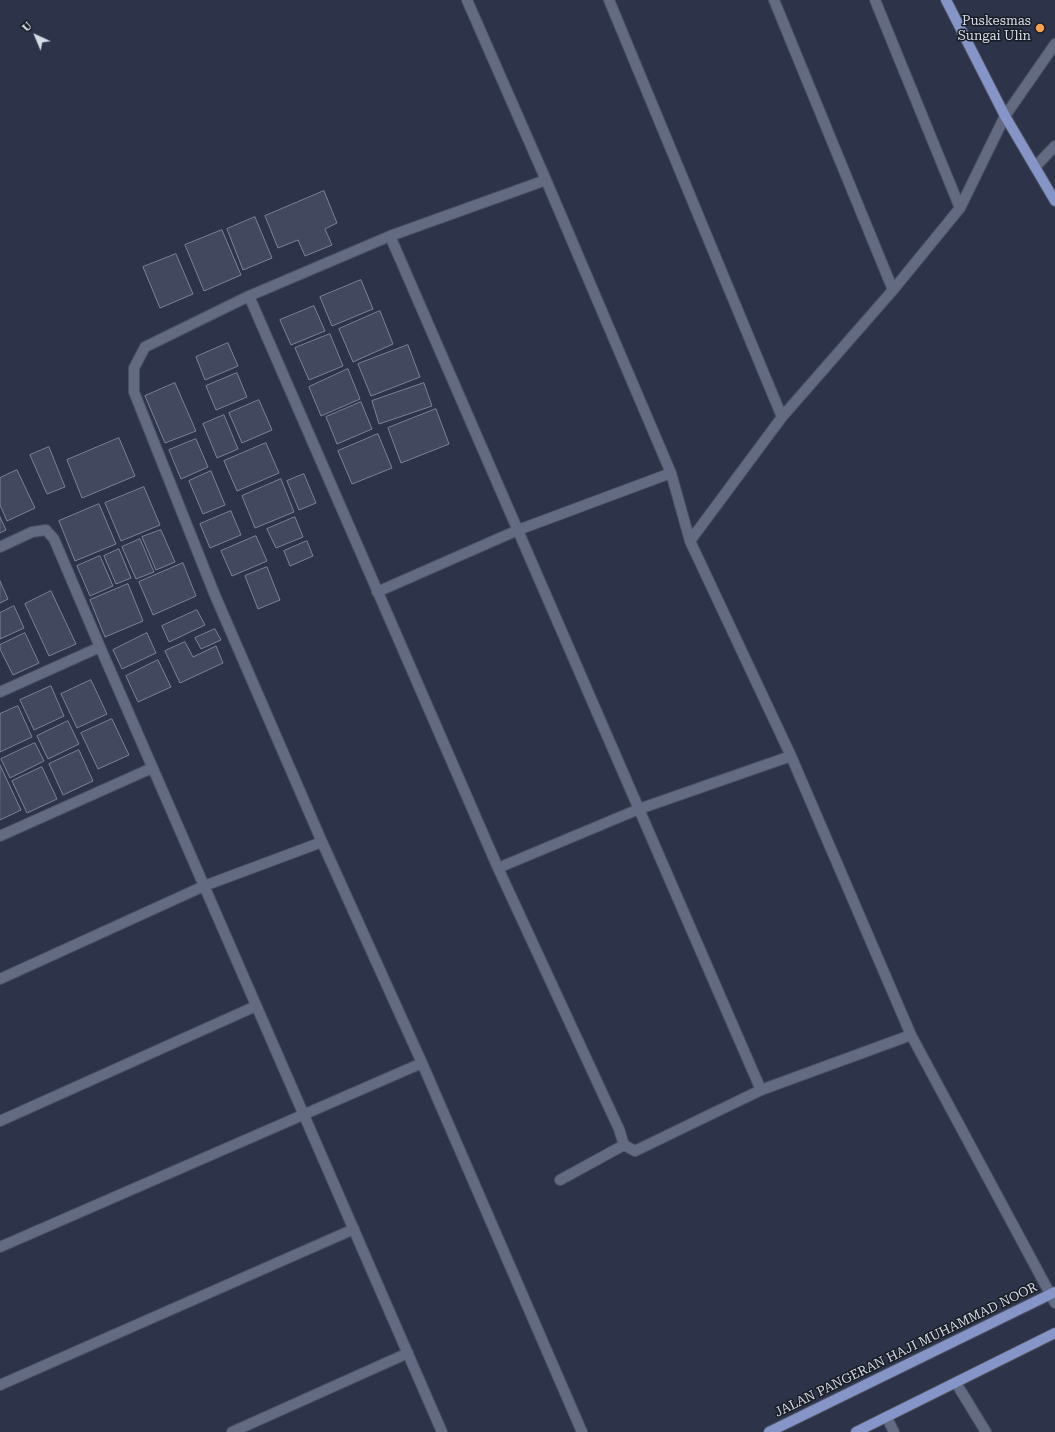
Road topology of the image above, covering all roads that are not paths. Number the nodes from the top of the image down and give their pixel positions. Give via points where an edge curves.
1 (467, 0) edge
2 (609, 0) edge
3 (774, 0) edge
4 (874, 0) edge
5 (946, 0) edge
6 (1055, 44) edge
7 (1005, 116) junction
8 (1055, 146) edge
9 (1035, 167) junction
10 (546, 180) junction
11 (1055, 201) edge
12 (960, 208) junction
13 (390, 236) junction
14 (893, 290) junction
15 (249, 296) junction
16 (782, 417) junction
17 (671, 473) junction
18 (518, 530) junction
19 (690, 541) junction
20 (0, 547) edge
21 (378, 592) junction
22 (100, 648) junction
23 (0, 692) edge
24 (791, 756) junction
25 (152, 768) junction
26 (639, 809) junction
27 (0, 836) edge
28 (322, 842) junction
29 (498, 868) junction
30 (204, 886) junction
31 (0, 979) edge
32 (256, 1006) junction
33 (911, 1035) junction
34 (422, 1064) junction
35 (761, 1090) junction
36 (304, 1115) junction
37 (0, 1121) edge
38 (624, 1146) junction
39 (560, 1180) dead end
40 (354, 1229) junction
41 (0, 1247) edge
42 (1053, 1296) edge
43 (1055, 1333) edge
44 (408, 1353) junction
45 (956, 1383) junction
46 (0, 1385) edge
47 (887, 1418) junction
48 (232, 1432) edge
49 (442, 1432) edge
50 (582, 1432) edge
51 (769, 1432) edge
52 (856, 1432) edge
53 (894, 1432) edge
54 (986, 1432) edge

1 - 10 street
2 - 16 street
3 - 14 street
4 - 12 street
5 - 7 main road
6 - 7 street
7 - 9 main road
7 - 12 street
8 - 9 street
9 - 11 main road
10 - 13 street
10 - 17 street
12 - 14 street
13 - 15 street
13 - 18 street
14 - 16 street
15 - 21 street
15 - 28 street via 145,347 134,368 134,392 214,593
16 - 19 street
17 - 18 street
17 - 19 street
18 - 21 street
18 - 26 street
19 - 24 street
20 - 22 street via 32,532 46,530 54,539
21 - 29 street
22 - 23 street
22 - 25 street
24 - 26 street
24 - 33 street
25 - 27 street
25 - 30 street
26 - 29 street
26 - 35 street
28 - 30 street
28 - 34 street
29 - 38 street
30 - 31 street
30 - 32 street
32 - 36 street
32 - 37 street
33 - 35 street
33 - 42 street
34 - 36 street
34 - 50 street
35 - 38 street via 635,1151
36 - 40 street
36 - 41 street
38 - 39 street
40 - 44 street
40 - 46 street
42 - 51 main road, JALAN PANGERAN HAJI MUHAMMAD NOOR
43 - 45 main road
44 - 48 street
44 - 49 street
45 - 47 main road
45 - 54 street
47 - 52 main road
47 - 53 street

